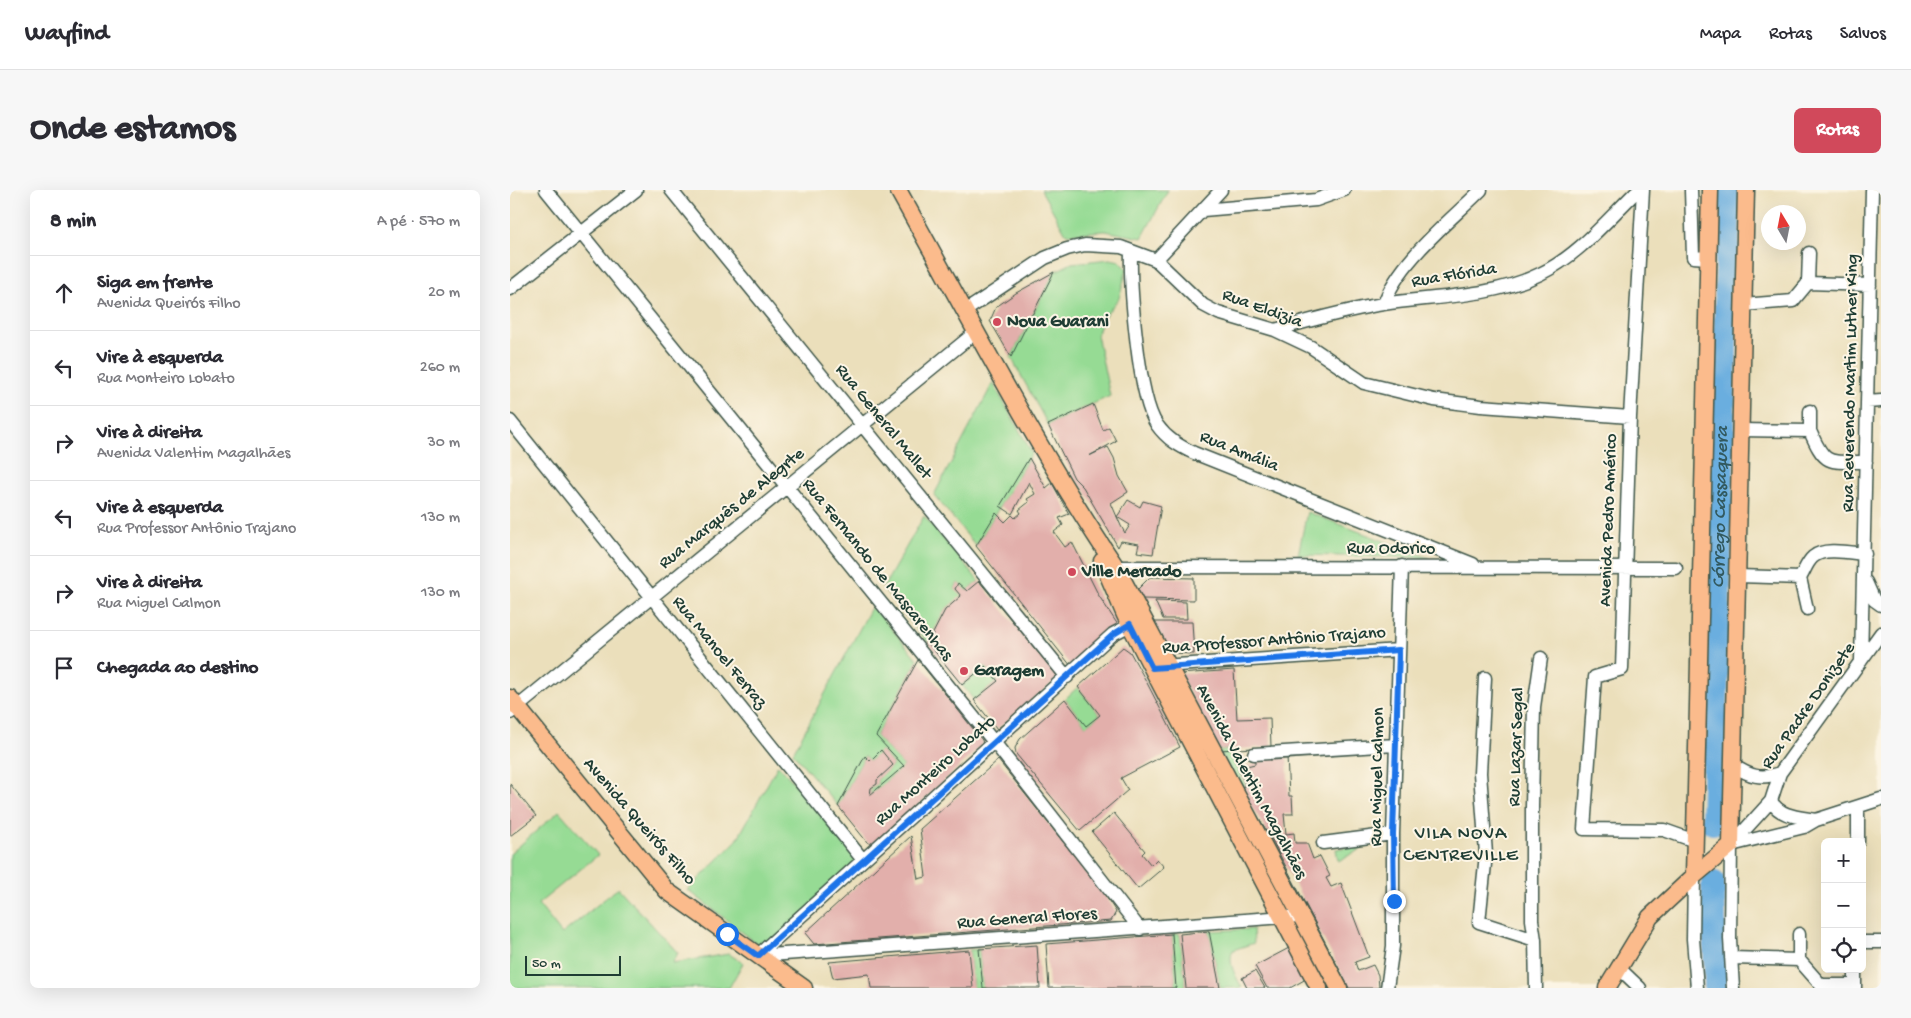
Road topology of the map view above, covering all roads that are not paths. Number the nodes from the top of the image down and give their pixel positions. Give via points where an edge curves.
1 (546, 190) edge
2 (636, 190) edge
3 (671, 190) edge
4 (898, 190) edge
5 (1221, 190) edge
6 (1344, 190) edge
7 (1481, 190) edge
8 (1638, 190) edge
9 (1643, 190) edge
10 (1691, 190) edge
11 (1710, 190) edge
12 (1746, 190) edge
13 (1872, 190) edge
14 (1203, 210) junction
15 (580, 232) junction
16 (1876, 250) edge
17 (1131, 251) junction
18 (1809, 253) dead end
19 (1708, 258) junction
20 (1156, 260) junction
21 (1808, 283) junction
22 (1870, 285) junction
23 (510, 289) edge
24 (1384, 304) junction
25 (1743, 305) junction
26 (965, 311) junction
27 (1275, 330) junction
28 (976, 332) junction
29 (1881, 401) edge
30 (1868, 402) junction
31 (1810, 411) dead end
32 (1630, 417) junction
33 (510, 421) edge
34 (862, 425) junction
35 (1740, 430) junction
36 (1810, 431) junction
37 (1866, 462) junction
38 (787, 487) junction
39 (1865, 554) junction
40 (1402, 566) junction
41 (1111, 567) junction
42 (1480, 567) junction
43 (1625, 568) junction
44 (1676, 568) dead end
45 (1738, 576) junction
46 (1800, 578) junction
47 (1864, 578) junction
48 (652, 598) junction
49 (1881, 605) edge
50 (1807, 609) dead end
51 (1137, 622) junction
52 (1881, 633) edge
53 (1399, 650) junction
54 (1541, 658) dead end
55 (1861, 661) junction
56 (1160, 667) junction
57 (1067, 677) junction
58 (1485, 678) dead end
59 (512, 706) edge
60 (994, 742) junction
61 (1395, 745) junction
62 (1254, 754) dead end
63 (1733, 765) junction
64 (1780, 773) junction
65 (1881, 799) edge
66 (1771, 800) junction
67 (1858, 807) junction
68 (1816, 820) junction
69 (1393, 834) junction
70 (1858, 838) edge
71 (1695, 841) junction
72 (1323, 843) dead end
73 (1731, 845) junction
74 (863, 860) junction
75 (1694, 876) junction
76 (1299, 916) junction
77 (1282, 918) junction
78 (1140, 929) junction
79 (1799, 934) dead end
80 (1535, 940) junction
81 (1866, 942) edge
82 (1881, 942) edge
83 (758, 956) junction
84 (1731, 958) junction
85 (1799, 960) junction
86 (1619, 968) junction
87 (1855, 973) edge
88 (1855, 987) edge
89 (804, 988) edge
90 (1319, 988) edge
91 (1339, 988) edge
92 (1387, 988) edge
93 (1536, 988) edge
94 (1607, 988) edge
95 (1640, 988) edge
96 (1697, 988) edge
97 (1733, 988) edge

1 - 15 street, Rua Fernando de Mascarenhas
2 - 15 street
3 - 34 street, Rua General Mallet
4 - 26 main road, Avenida Valentim Magalhães
5 - 14 street
6 - 14 street via 1316,200
7 - 24 street via 1404,267 1390,287
8 - 24 street, Rua Flórida via 1575,250 1539,274 1476,294
9 - 32 street, Avenida Pedro Américo
10 - 19 street via 1693,257
11 - 19 main road
12 - 25 main road
13 - 16 street, Rua Reverendo Martim Luther King
14 - 20 street
15 - 23 street
15 - 38 street, Rua Fernando de Mascarenhas
16 - 22 street, Rua Reverendo Martim Luther King
17 - 20 street, Rua Eldizia
17 - 26 street, Rua Eldizia via 1103,245 1067,249 1045,258
17 - 42 street, Rua Amália via 1142,387 1156,424 1166,436 1194,453
18 - 21 street
19 - 71 main road
20 - 27 street, Rua Eldizia via 1210,309 1241,322
21 - 22 street
21 - 25 street via 1793,301
22 - 30 street, Rua Reverendo Martim Luther King
24 - 27 street, Rua Flórida
25 - 35 main road
26 - 28 main road, Avenida Valentim Magalhães
27 - 32 street, Rua Eldizia via 1311,347 1364,383 1381,388 1481,406
28 - 34 street, Rua Marquês de Alegrte
28 - 41 main road, Avenida Valentim Magalhães
29 - 30 street
30 - 37 street, Rua Reverendo Martim Luther King
31 - 36 street
32 - 43 street, Avenida Pedro Américo
33 - 48 street, Rua Manoel Ferraz
34 - 38 street, Rua Marquês de Alegrte
34 - 57 street, Rua General Mallet
35 - 36 street
35 - 45 main road
36 - 37 street via 1820,453 1827,459
37 - 39 street, Rua Reverendo Martim Luther King
38 - 48 street, Rua Marquês de Alegrte
38 - 60 street, Rua Fernando de Mascarenhas
39 - 46 street via 1817,555
39 - 47 street, Rua Reverendo Martim Luther King
40 - 41 street, Rua Odorico
40 - 42 street, Rua Odorico
40 - 53 street, Rua Miguel Calmon
41 - 51 main road, Avenida Valentim Magalhães
42 - 43 street, Rua Odorico
43 - 44 street, Rua Odorico
43 - 71 street, Avenida Pedro Américo via 1622,669 1595,677 1584,829 1664,830
45 - 46 street
45 - 63 main road
46 - 50 street
47 - 49 street, Rua Reverendo Martim Luther King via 1874,600
47 - 55 street, Rua Reverendo Martim Luther King
48 - 59 street, Rua Marquês de Alegrte
48 - 74 street, Rua Manoel Ferraz
51 - 56 main road, Avenida Valentim Magalhães
51 - 57 street, Rua Monteiro Lobato via 1114,634
52 - 55 street, Rua Padre Donizete
53 - 56 street, Rua Professor Antônio Trajano
53 - 61 street, Rua Miguel Calmon
54 - 80 street, Rua Lazar Segal via 1534,707 1532,910
55 - 64 street, Rua Padre Donizete
56 - 76 main road, Avenida Valentim Magalhães
56 - 77 main road, Avenida Valentim Magalhães
57 - 60 street, Rua Monteiro Lobato
58 - 80 street via 1480,773 1486,854 1479,922
59 - 83 main road, Avenida Queirós Filho via 667,891
60 - 74 street, Rua Monteiro Lobato
60 - 78 street, Rua Fernando de Mascarenhas
61 - 62 street
61 - 69 street, Rua Miguel Calmon
63 - 64 street via 1744,773 1761,778
63 - 73 main road
64 - 66 street, Rua Padre Donizete
65 - 67 street
66 - 68 street via 1785,814
66 - 73 street, Rua Padre Donizete
67 - 68 street
67 - 70 street
68 - 73 street via 1804,827
69 - 72 street
69 - 92 street, Rua Miguel Calmon via 1393,946
71 - 75 main road
73 - 75 main road
73 - 84 street
74 - 83 street, Rua Monteiro Lobato
75 - 86 main road via 1643,926
75 - 96 street
76 - 77 street, Rua General Flores
76 - 91 main road, Avenida Valentim Magalhães
77 - 78 street, Rua General Flores
77 - 90 main road, Avenida Valentim Magalhães
78 - 83 street, Rua General Flores
79 - 85 street
80 - 93 street, Rua Lazar Segal
81 - 82 street
83 - 89 main road, Avenida Queirós Filho
84 - 85 street
84 - 97 street
85 - 88 street via 1821,985
86 - 94 main road
86 - 95 street
87 - 88 street

